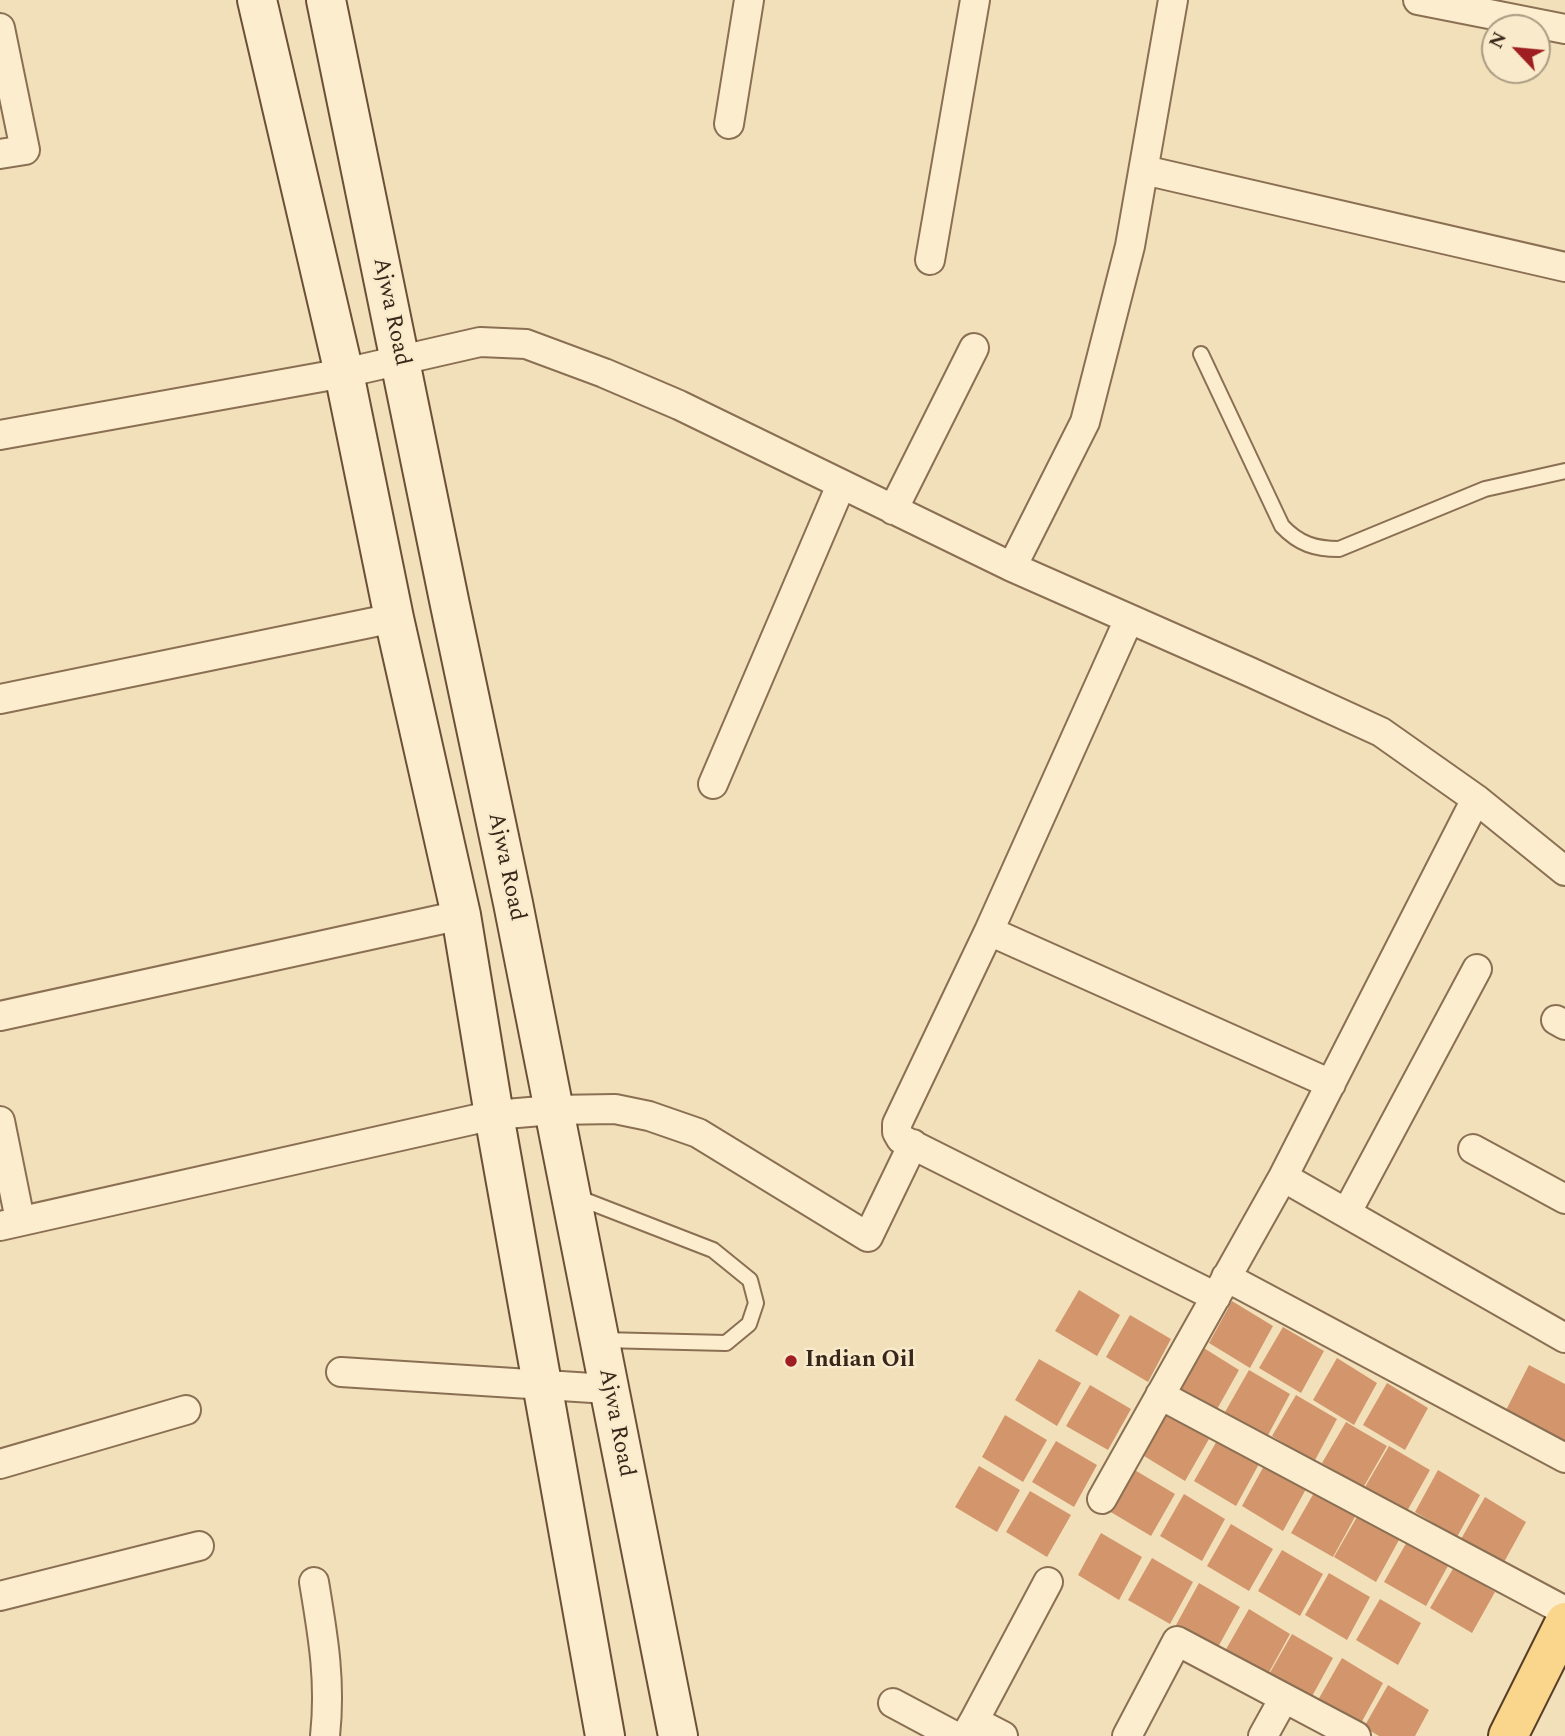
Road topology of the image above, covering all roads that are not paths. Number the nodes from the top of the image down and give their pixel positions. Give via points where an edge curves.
1 (257, 0) edge
2 (326, 0) edge
3 (749, 0) edge
4 (975, 0) edge
5 (1172, 0) edge
6 (1418, 0) edge
7 (0, 28) edge
8 (1565, 30) edge
9 (729, 124) dead end
10 (0, 154) edge
11 (1144, 170) junction
12 (930, 260) dead end
13 (1565, 267) edge
14 (974, 348) dead end
15 (1201, 354) dead end
16 (400, 359) junction
17 (344, 373) junction
18 (0, 435) edge
19 (1565, 471) edge
20 (841, 485) junction
21 (893, 510) junction
22 (1012, 567) junction
23 (394, 618) junction
24 (1129, 619) junction
25 (0, 699) edge
26 (713, 784) dead end
27 (1476, 799) junction
28 (1565, 871) edge
29 (461, 915) junction
30 (989, 931) junction
31 (1477, 969) dead end
32 (0, 1016) edge
33 (1331, 1084) junction
34 (553, 1110) junction
35 (494, 1115) junction
36 (0, 1121) edge
37 (913, 1144) junction
38 (1473, 1149) dead end
39 (1283, 1177) junction
40 (570, 1194) junction
41 (1565, 1199) edge
42 (1347, 1212) junction
43 (10, 1223) edge
44 (1221, 1287) junction
45 (1565, 1338) edge
46 (599, 1340) junction
47 (341, 1372) dead end
48 (542, 1386) junction
49 (608, 1389) junction
50 (1160, 1395) junction
51 (186, 1409) dead end
52 (1565, 1458) edge
53 (0, 1464) edge
54 (1102, 1499) dead end
55 (200, 1546) dead end
56 (314, 1582) dead end
57 (1048, 1582) dead end
58 (0, 1596) edge
59 (1565, 1611) edge
60 (1565, 1622) edge
61 (1284, 1698) junction
62 (892, 1703) dead end
63 (965, 1731) edge
64 (325, 1736) edge
65 (605, 1736) edge
66 (677, 1736) edge
67 (1003, 1736) edge
68 (1127, 1736) edge
69 (1263, 1736) edge
70 (1356, 1736) edge
71 (1508, 1736) edge

1 - 17 main road
2 - 16 main road, Ajwa Road
3 - 9 street
4 - 12 street
5 - 11 street
6 - 8 street
7 - 10 street via 24,149
11 - 13 street
11 - 22 street via 1130,246 1085,422
14 - 21 street
15 - 19 lane via 1282,526 1305,544 1339,549 1485,489
16 - 17 street
16 - 20 street via 480,342 526,344 679,405
16 - 34 main road, Ajwa Road
17 - 18 street
17 - 23 main road
20 - 21 street
20 - 26 street
21 - 22 street
22 - 24 street
23 - 25 street
23 - 29 main road
24 - 27 street via 1381,732
24 - 30 street
27 - 28 street
27 - 33 street
29 - 32 street
29 - 35 main road
30 - 33 street
30 - 37 street via 897,1124 901,1139
31 - 42 street
33 - 39 street
34 - 35 street
34 - 37 street via 615,1109 698,1133 868,1237
34 - 40 main road, Ajwa Road
35 - 43 street
35 - 48 main road
36 - 43 street
37 - 44 street
38 - 41 street
39 - 42 street
39 - 44 street
40 - 46 main road, Ajwa Road
40 - 46 lane via 713,1250 750,1280 756,1303 749,1324 726,1343
42 - 45 street
44 - 50 street
44 - 52 street
46 - 49 main road, Ajwa Road
47 - 48 street
48 - 49 street
48 - 65 main road
49 - 66 main road, Ajwa Road
50 - 54 street
50 - 59 street
51 - 53 street
55 - 58 street
56 - 64 street via 329,1700
57 - 63 street
60 - 71 main road
61 - 68 street via 1177,1642
61 - 69 street
61 - 70 street
62 - 63 street
63 - 67 street

